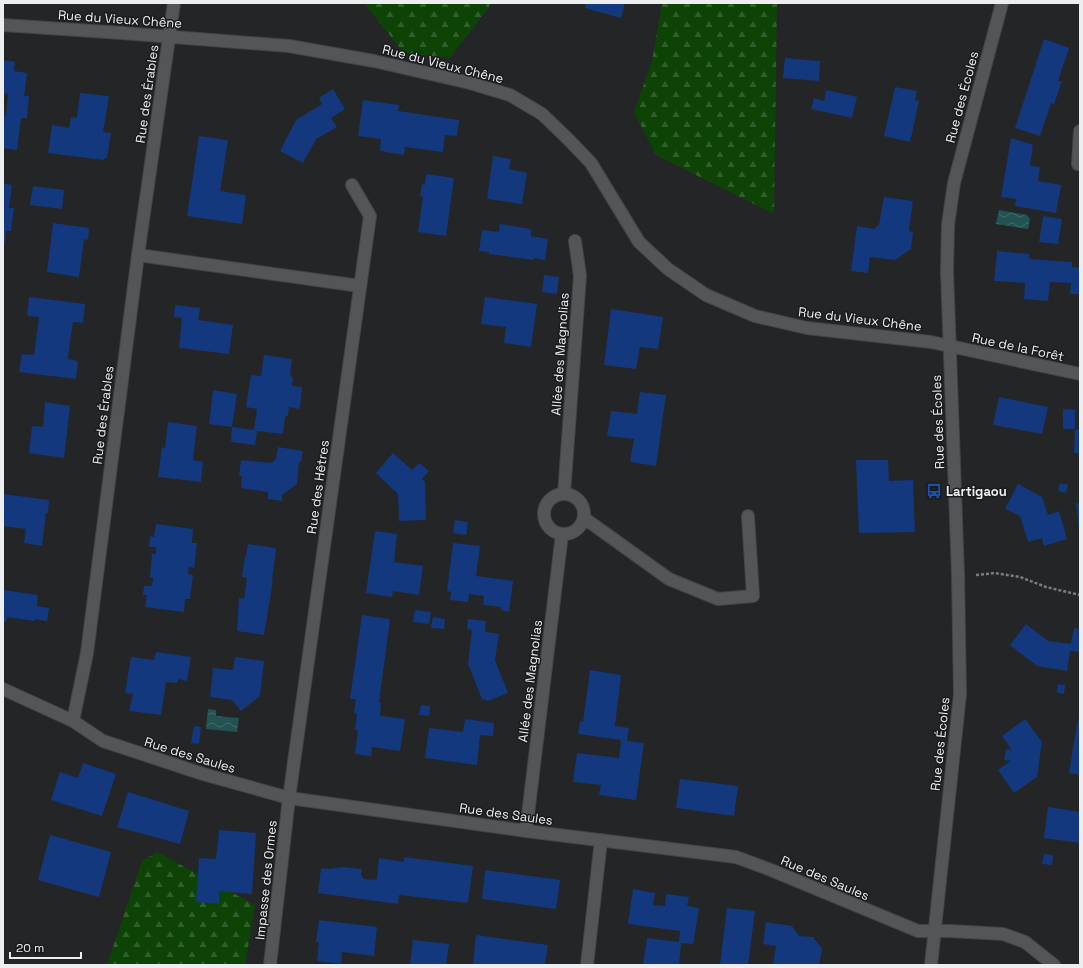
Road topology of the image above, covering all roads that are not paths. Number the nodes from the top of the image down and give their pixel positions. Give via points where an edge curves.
1 (174, 3) edge
2 (1002, 3) edge
3 (3, 26) edge
4 (170, 36) junction
5 (1080, 131) edge
6 (1080, 164) edge
7 (352, 185) dead end
8 (575, 240) dead end
9 (138, 255) junction
10 (360, 286) junction
11 (950, 346) junction
12 (1080, 374) edge
13 (564, 494) junction
14 (748, 516) dead end
15 (584, 518) junction
16 (562, 534) junction
17 (3, 689) edge
18 (73, 722) junction
19 (289, 798) junction
20 (526, 831) junction
21 (601, 840) junction
22 (935, 932) junction
23 (270, 965) edge
24 (587, 965) edge
25 (931, 965) edge
26 (1054, 965) edge

1 - 4 street, Rue des Érables
2 - 11 street, Rue des Écoles via 954,183 948,225
3 - 4 street, Rue du Vieux Chêne
4 - 9 street, Rue des Érables
4 - 11 street, Rue du Vieux Chêne via 289,46 462,81 510,95 542,114 591,163 639,242 668,269 706,295 755,316 807,328
5 - 6 street
7 - 10 street, Rue des Hêtres via 370,216
8 - 13 street, Allée des Magnolias via 580,276
9 - 10 street
9 - 18 street, Rue des Érables via 87,653
10 - 19 street, Rue des Hêtres
11 - 12 street, Rue de la Forêt
11 - 22 street, Rue des Écoles via 960,694
13 - 15 street via 573,496 580,502
13 - 16 street via 551,499 544,513 548,527
14 - 15 street via 753,596 718,599 669,579
15 - 16 street via 576,531
16 - 20 street, Allée des Magnolias
17 - 18 street
18 - 19 street, Rue des Saules via 103,742
19 - 20 street, Rue des Saules
19 - 23 street, Impasse des Ormes
20 - 21 street, Rue des Saules
21 - 22 street, Rue des Saules via 736,857 909,928
21 - 24 street
22 - 25 street, Rue des Écoles
22 - 26 street, Rue des Saules via 1003,934 1025,942

